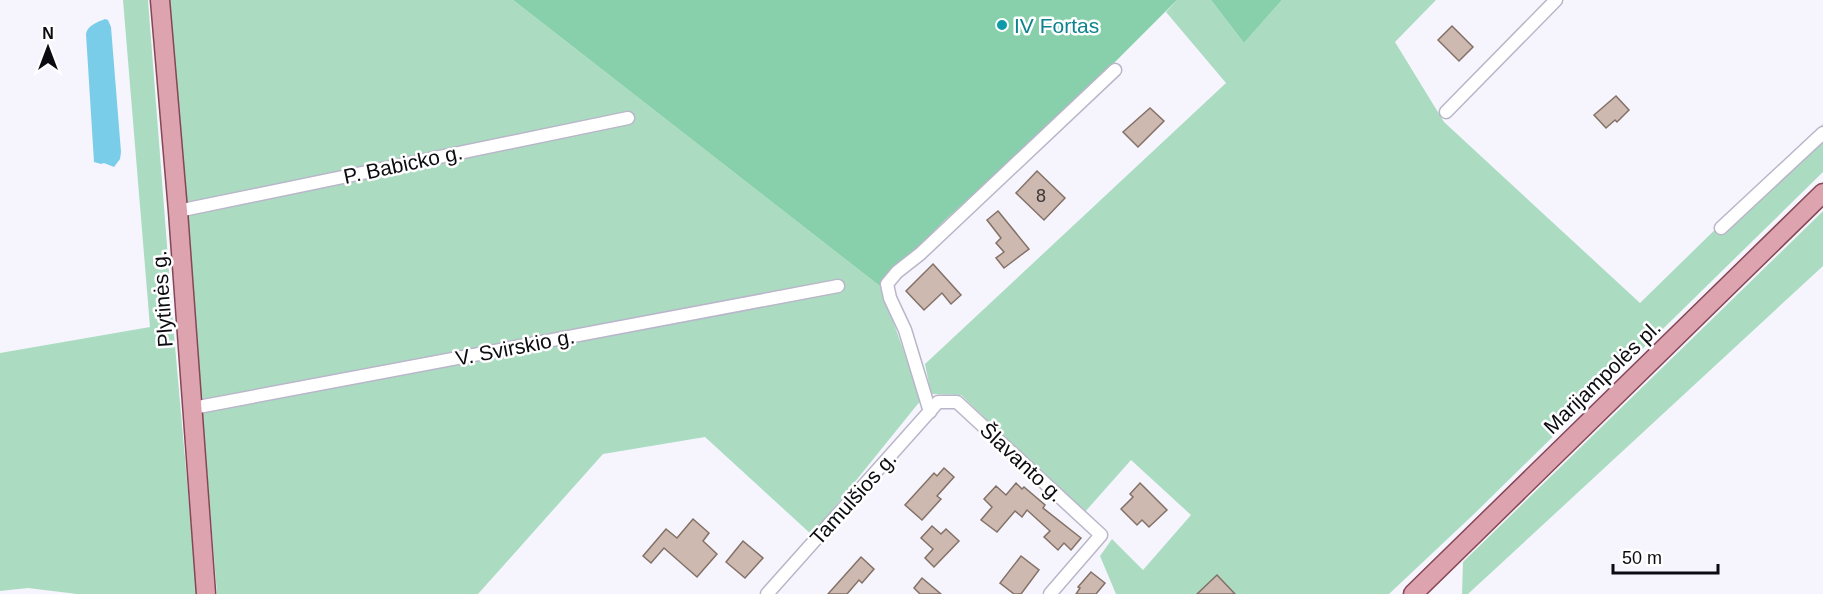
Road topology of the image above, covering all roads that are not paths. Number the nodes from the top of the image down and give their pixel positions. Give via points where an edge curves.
1 (160, 0) edge
2 (1556, 0) edge
3 (1114, 70) dead end
4 (1446, 112) dead end
5 (628, 118) dead end
6 (1823, 133) edge
7 (1823, 192) edge
8 (178, 211) junction
9 (1721, 228) dead end
10 (838, 286) dead end
11 (934, 407) junction
12 (193, 408) junction
13 (206, 594) edge
14 (767, 594) edge
15 (1050, 594) edge
16 (1413, 594) edge

1 - 8 main road, Plytinės g.
2 - 4 street
3 - 11 street via 887,284
5 - 8 street, P. Babicko g.
6 - 9 street
7 - 16 main road, Marijampolės pl.
8 - 12 main road, Plytinės g.
10 - 12 street, V. Svirskio g.
11 - 14 street, Tamulšios g.
11 - 15 street, Šlavanto g. via 957,402 1101,535
12 - 13 main road, Plytinės g.

